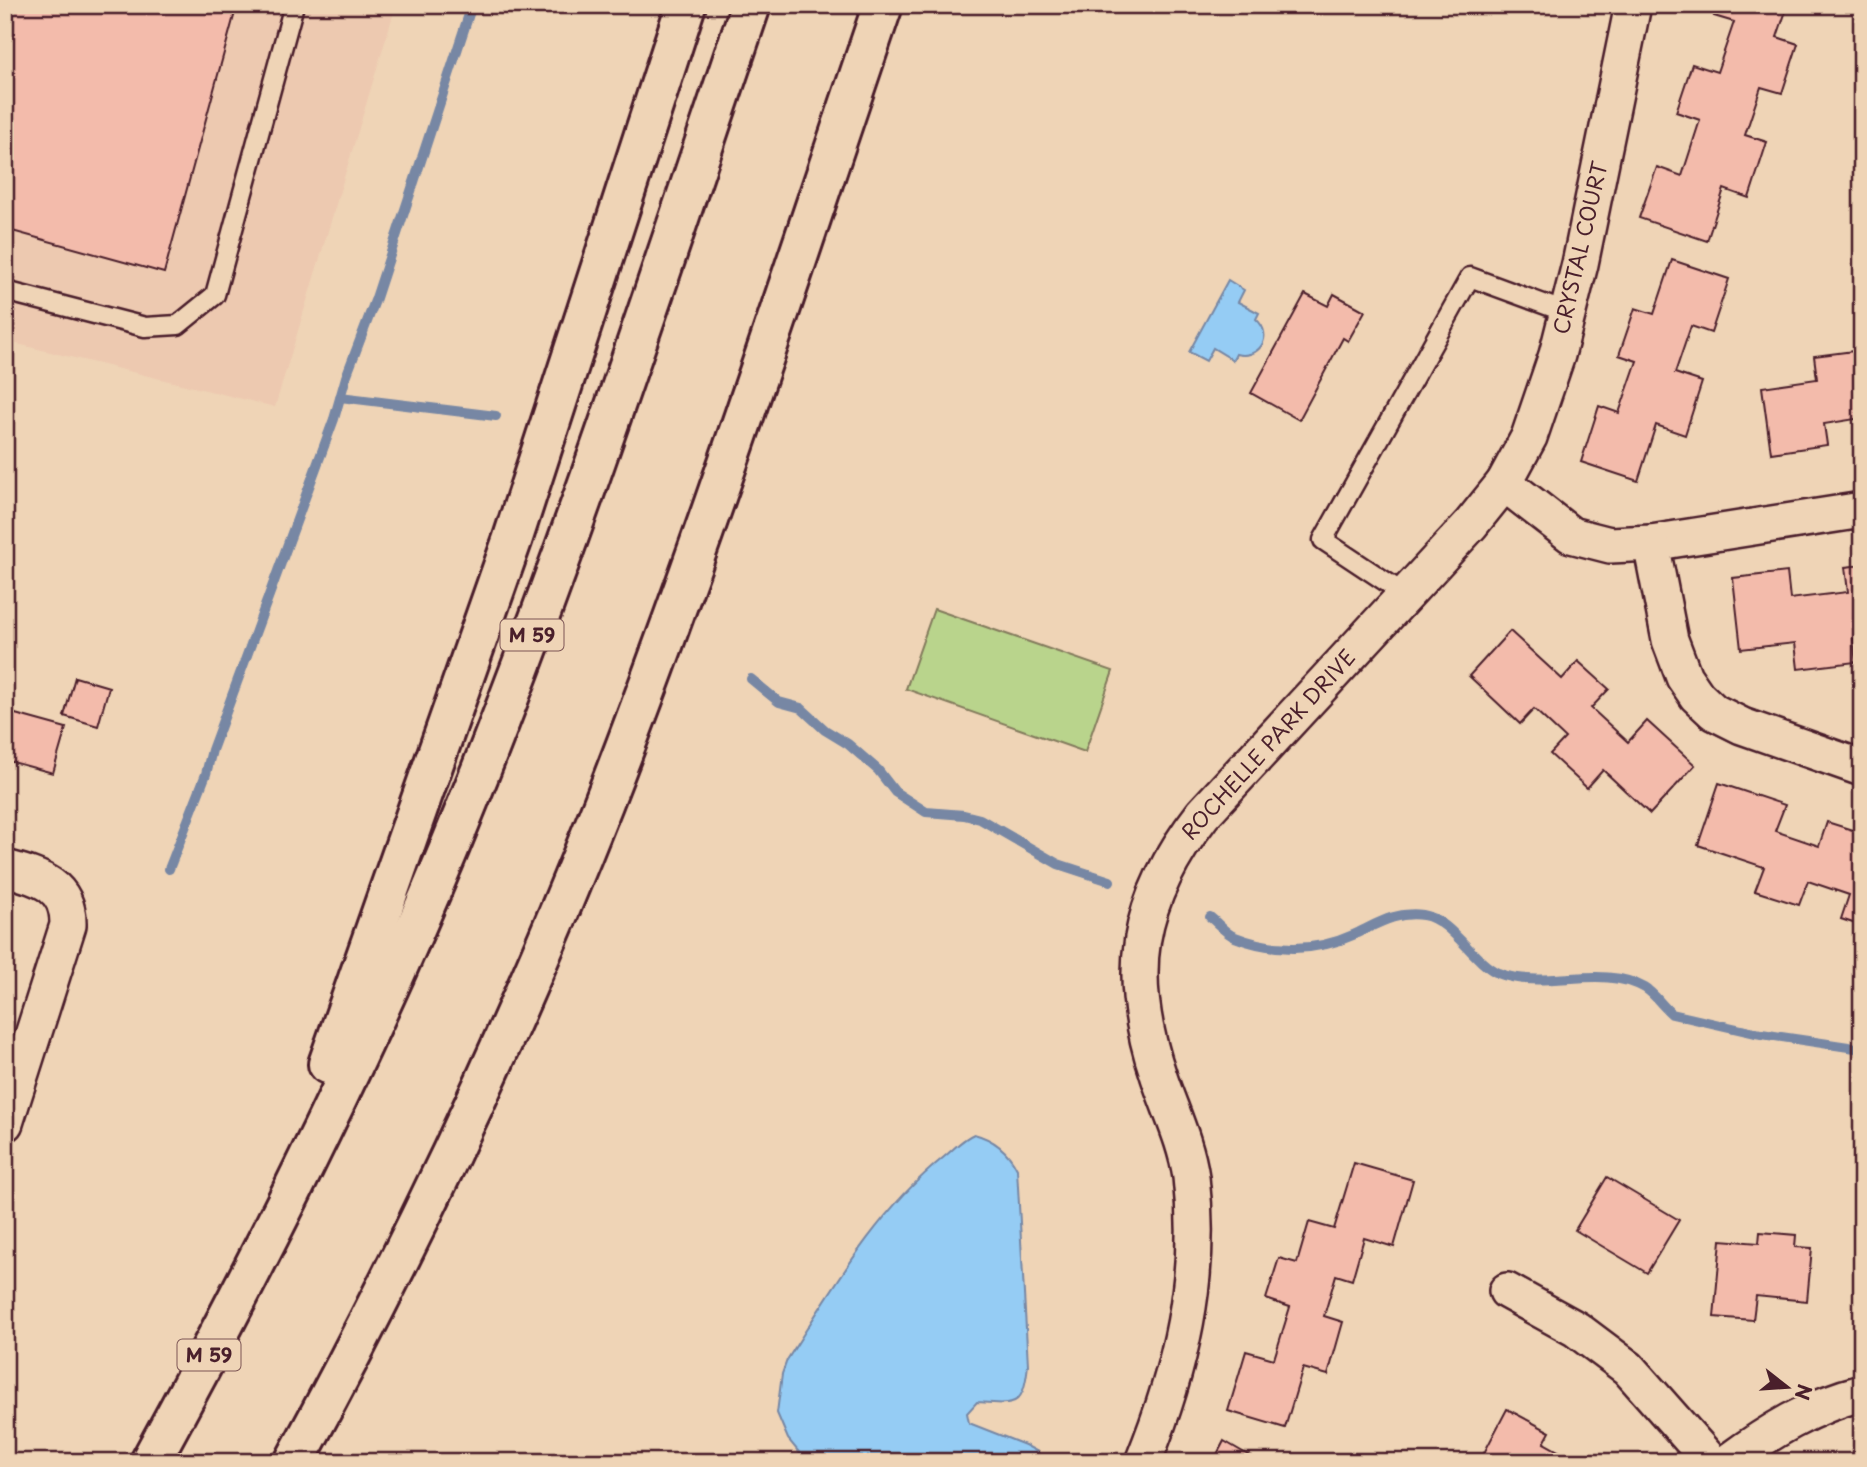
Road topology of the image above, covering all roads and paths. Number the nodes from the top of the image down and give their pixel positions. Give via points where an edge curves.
1 (294, 5) edge
2 (686, 5) edge
3 (751, 5) edge
4 (883, 5) edge
5 (1633, 5) edge
6 (5, 290) edge
7 (1568, 313) junction
8 (1504, 483) junction
9 (1862, 510) edge
10 (1651, 543) junction
11 (1406, 595) junction
12 (1862, 768) edge
13 (5, 868) edge
14 (5, 1123) edge
15 (264, 1246) junction
16 (1507, 1291) dead end
17 (1862, 1393) edge
18 (150, 1462) edge
19 (294, 1462) edge
20 (1143, 1462) edge
21 (1711, 1462) edge
22 (1728, 1462) edge

1 - 6 lane via 215,295 178,325 145,327
2 - 15 highway via 513,538
3 - 15 highway, M 59 via 510,696 405,951
4 - 19 highway via 715,496 601,808 441,1174
5 - 7 street, CRYSTAL COURT
7 - 8 street, CRYSTAL COURT via 1529,438
7 - 11 lane via 1470,277 1323,540
8 - 10 street via 1571,536 1610,545
8 - 11 street, ROCHELLE PARK DRIVE
9 - 10 street
10 - 12 street via 1670,640 1697,696 1714,712 1742,726
11 - 20 street, ROCHELLE PARK DRIVE via 1203,814 1164,871 1149,911 1139,958 1139,993 1145,1032 1191,1175 1195,1256 1170,1390
13 - 14 street via 49,883 68,912 68,925
15 - 18 highway, M 59
16 - 21 street via 1576,1329 1628,1368
17 - 22 street via 1835,1400 1767,1434

